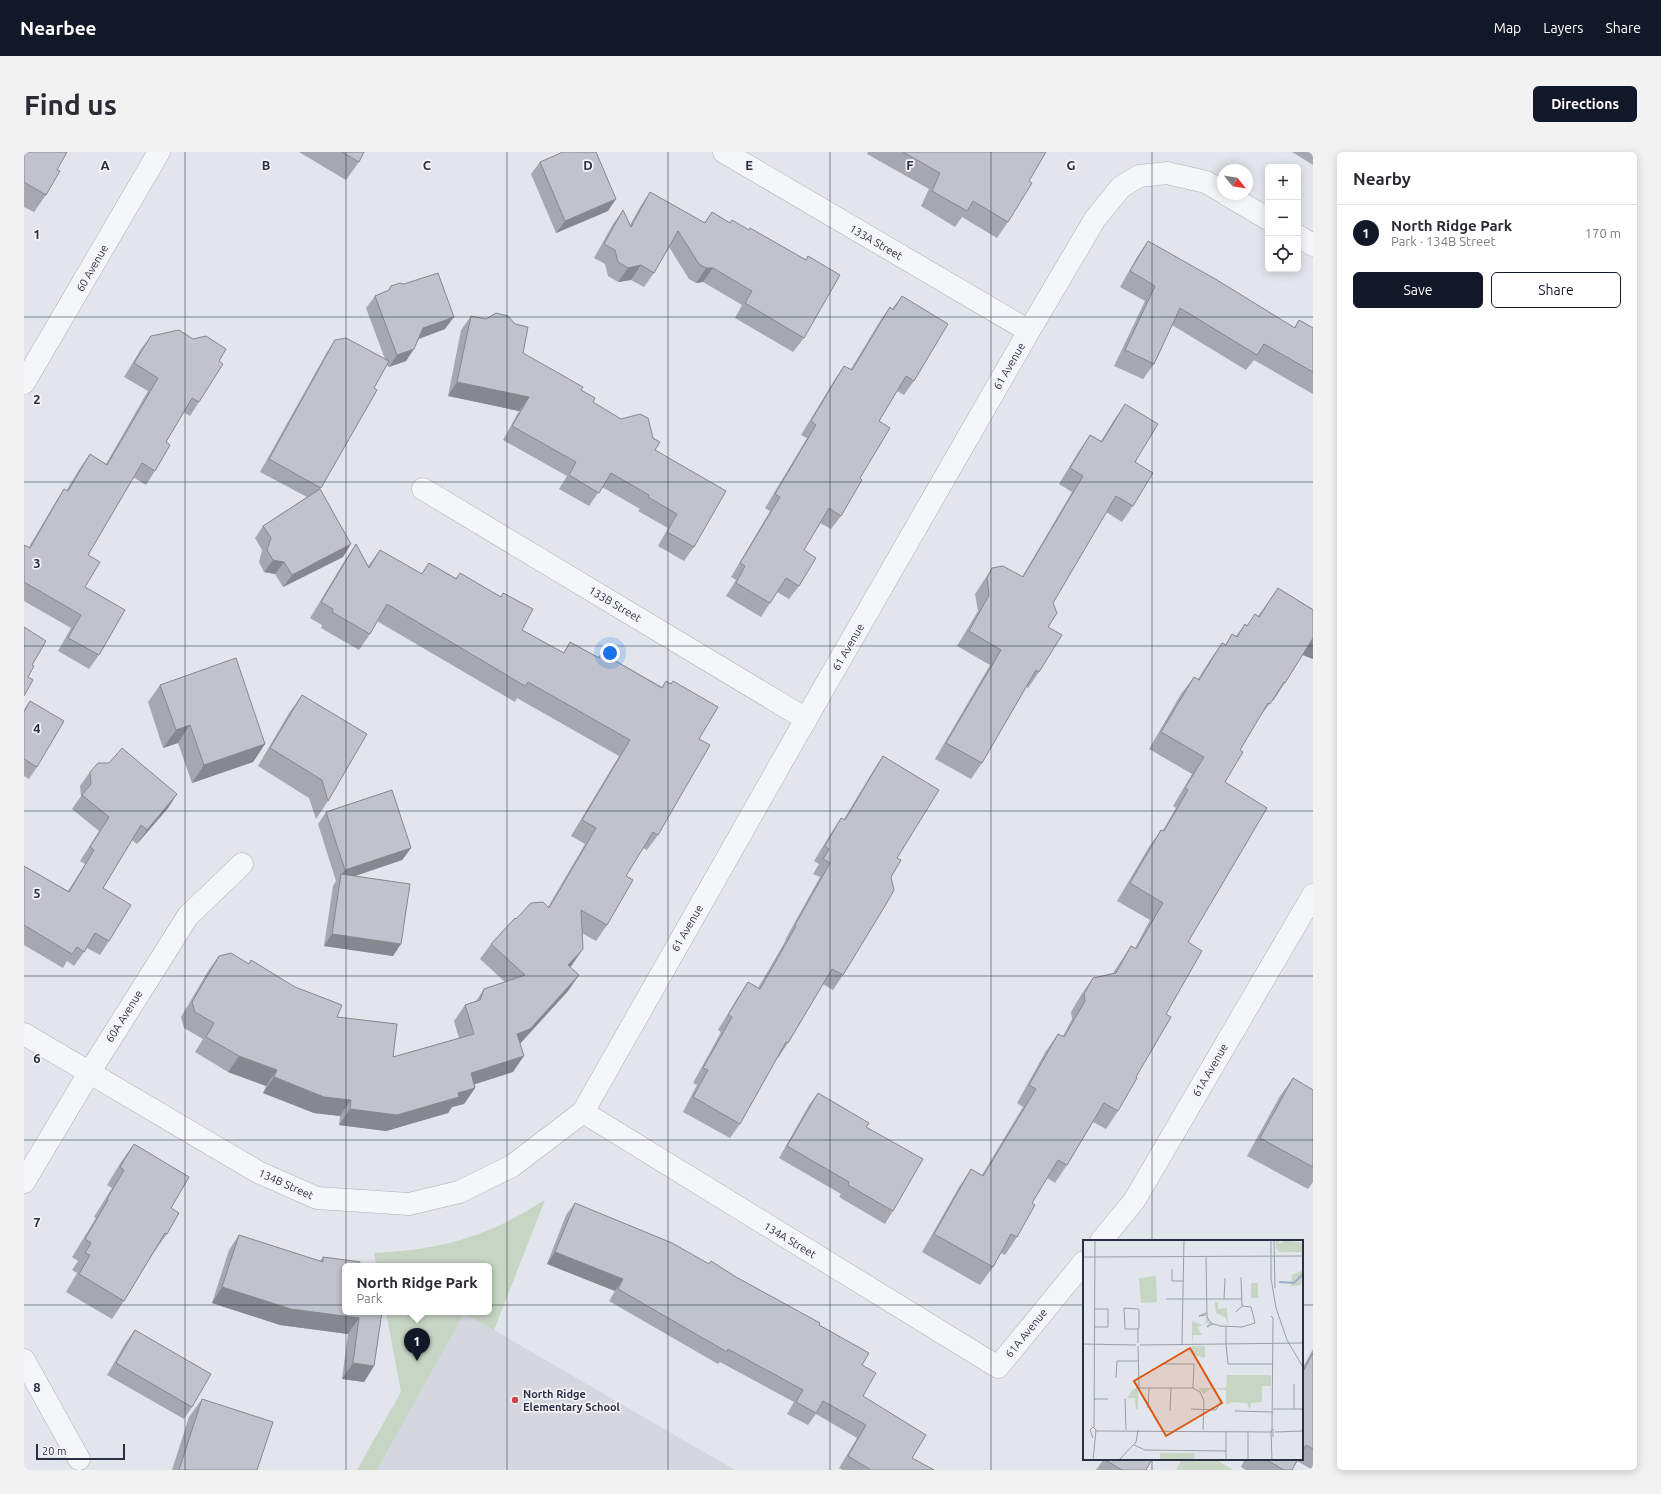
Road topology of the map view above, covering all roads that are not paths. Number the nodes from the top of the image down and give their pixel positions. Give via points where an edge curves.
1 (159, 152) edge
2 (724, 152) edge
3 (1217, 188) edge
4 (1236, 200) edge
5 (1265, 217) edge
6 (1301, 238) edge
7 (1313, 245) edge
8 (1029, 331) junction
9 (24, 383) edge
10 (423, 489) dead end
11 (806, 719) junction
12 (242, 864) dead end
13 (1313, 895) edge
14 (24, 1034) edge
15 (89, 1073) junction
16 (582, 1112) junction
17 (24, 1182) edge
18 (1102, 1240) edge
19 (1083, 1263) edge
20 (24, 1360) edge
21 (998, 1367) joint
22 (79, 1460) dead end

1 - 9 street, 60 Avenue
2 - 8 street, 133A Street
3 - 8 street, 61 Avenue via 1206,182 1167,173 1139,176 1121,187 1095,219
4 - 5 street
6 - 7 street
8 - 11 street, 61 Avenue
10 - 11 street, 133B Street
11 - 16 street, 61 Avenue
12 - 15 street, 60A Avenue via 188,916
13 - 18 street, 61A Avenue via 1134,1201
14 - 15 street, 134B Street
15 - 16 street, 134B Street via 258,1172 317,1198 409,1204 459,1192 512,1166
15 - 17 street, 60A Avenue
16 - 21 street, 134A Street
19 - 21 street, 61A Avenue
20 - 22 street

